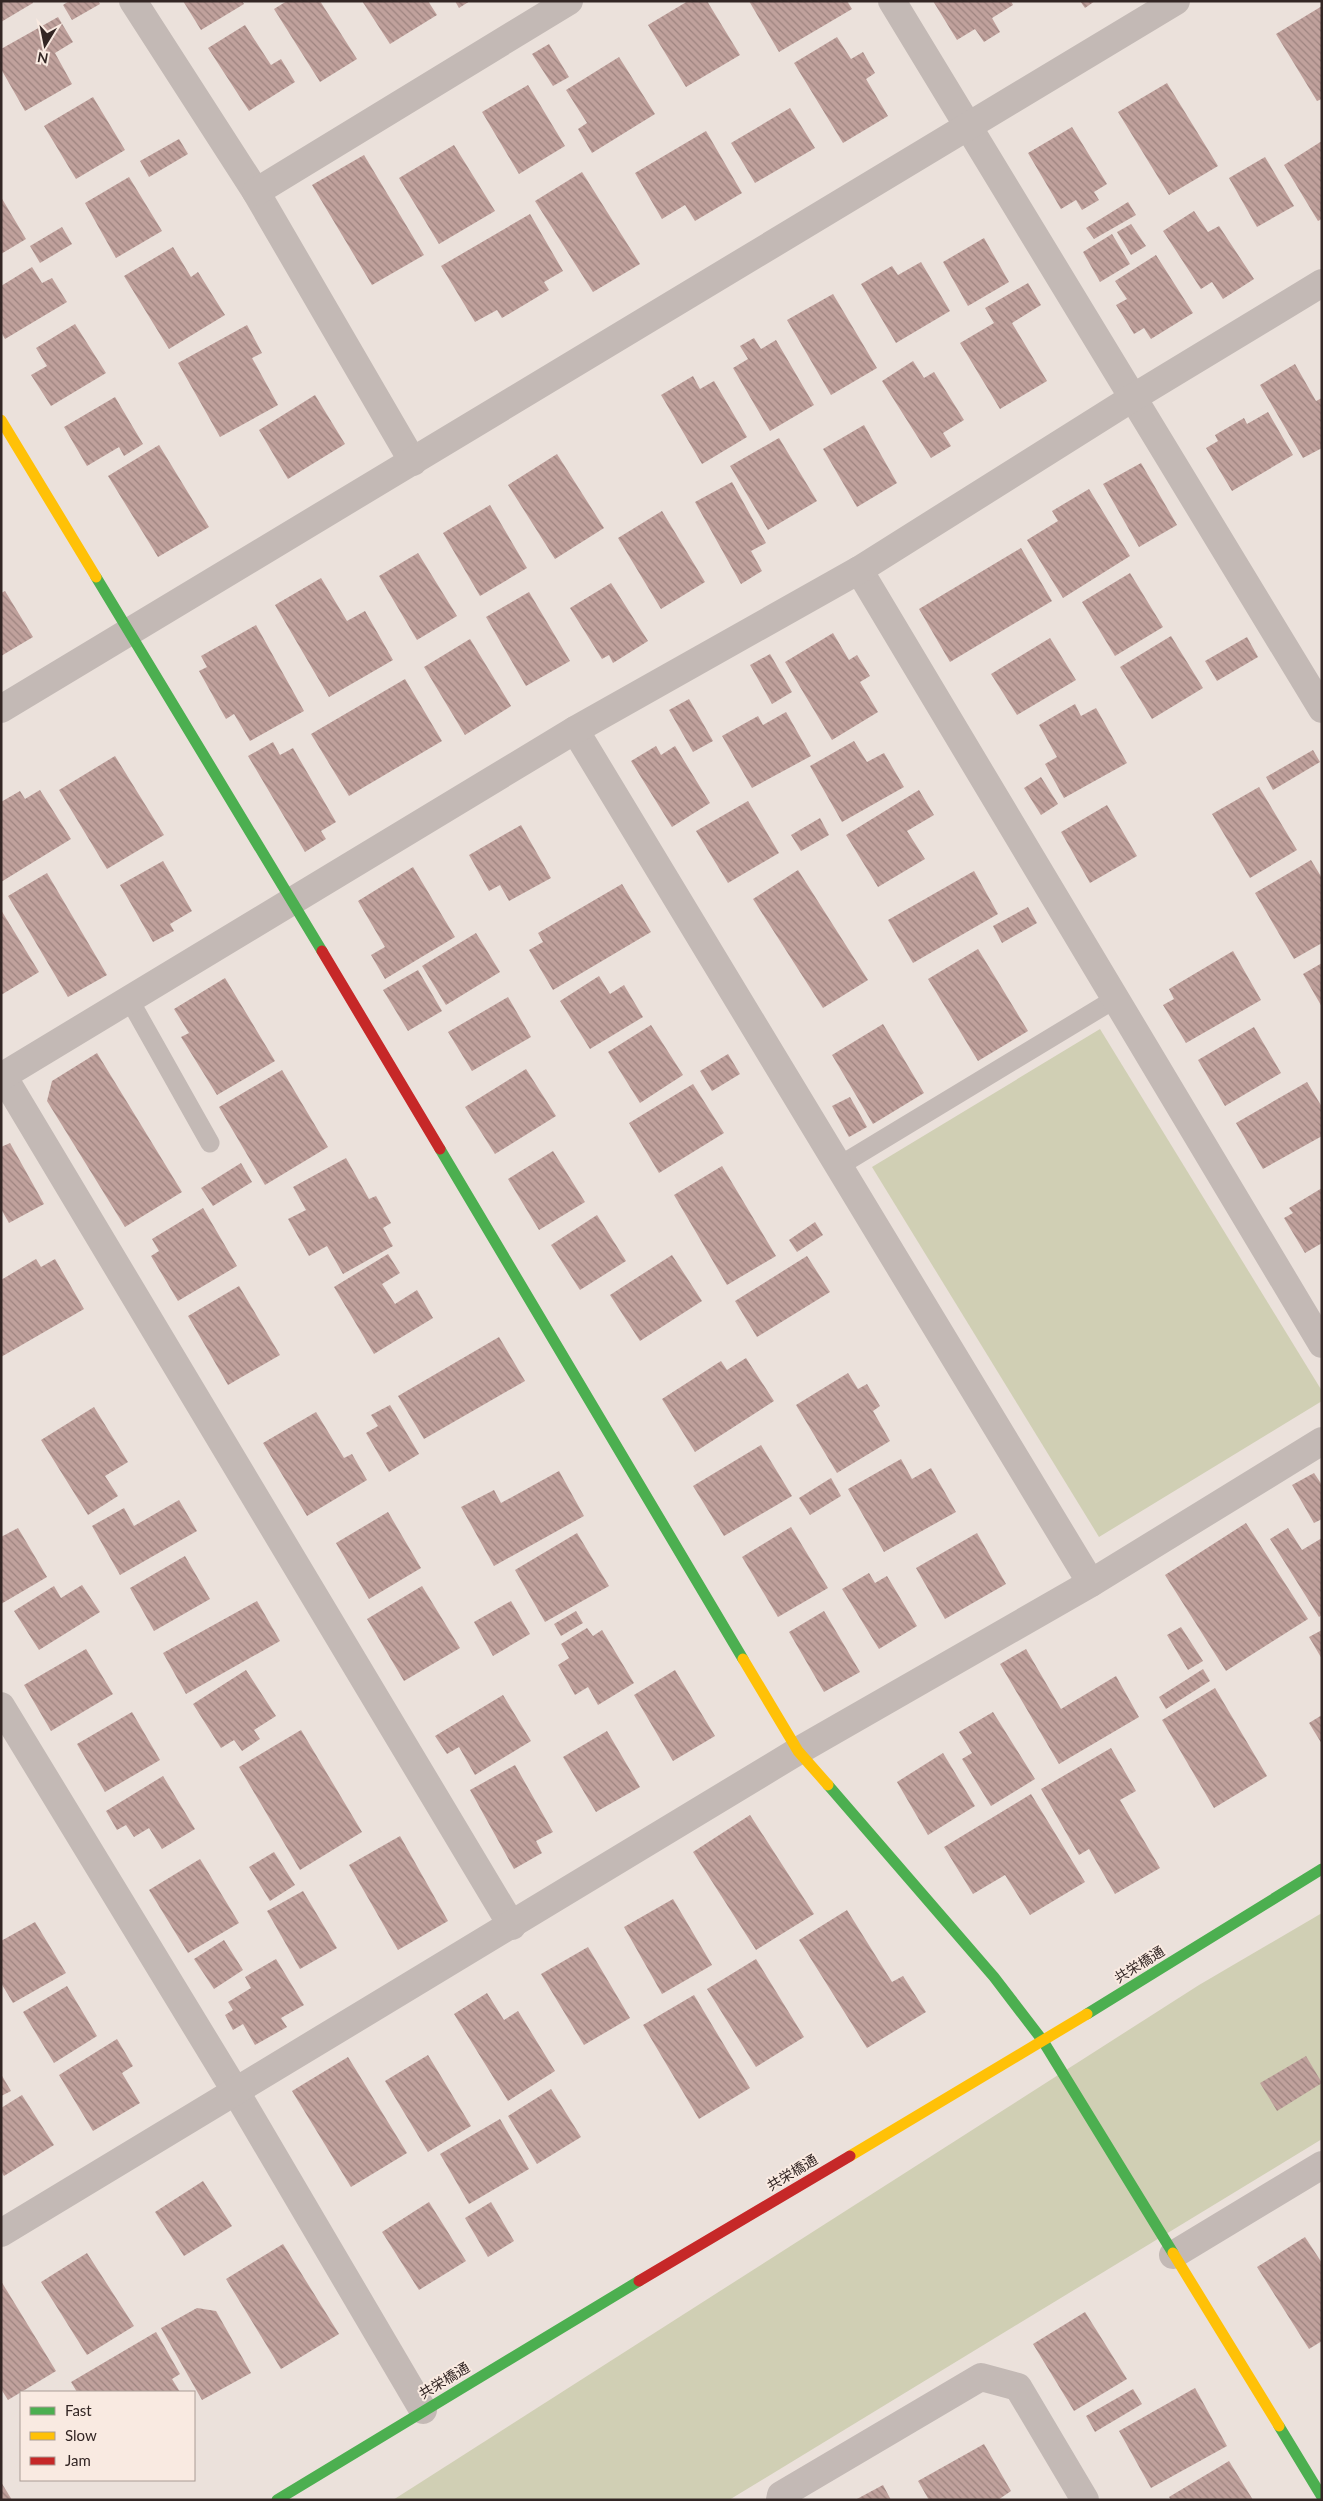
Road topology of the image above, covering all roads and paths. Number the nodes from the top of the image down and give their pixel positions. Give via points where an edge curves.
1 (133, 1) edge
2 (569, 1) edge
3 (892, 1) edge
4 (1176, 1) edge
5 (968, 128) junction
6 (256, 192) junction
7 (1322, 283) edge
8 (1134, 397) junction
9 (1, 420) edge
10 (413, 462) junction
11 (859, 570) junction
12 (129, 633) junction
13 (1, 709) edge
14 (1322, 709) edge
15 (575, 730) junction
16 (292, 901) junction
17 (1115, 998) junction
18 (129, 999) junction
19 (2, 1076) edge
20 (210, 1143) dead end
21 (839, 1166) junction
22 (1322, 1344) edge
23 (1322, 1441) edge
24 (1091, 1583) junction
25 (1, 1706) edge
26 (798, 1751) junction
27 (1322, 1869) edge
28 (512, 1926) junction
29 (1043, 2041) junction
30 (236, 2092) junction
31 (1322, 2165) edge
32 (1, 2234) edge
33 (1173, 2255) junction
34 (423, 2410) junction
35 (1322, 2497) edge
36 (277, 2500) edge
37 (780, 2500) edge
38 (1085, 2500) edge

1 - 6 street
2 - 6 street
3 - 5 street
4 - 5 street
5 - 8 street
5 - 10 street
6 - 10 street
7 - 8 street
8 - 11 street
8 - 14 street
9 - 12 street
10 - 12 street
11 - 15 street
11 - 17 street
12 - 13 street
12 - 16 street
15 - 16 street
15 - 21 street
16 - 18 street
16 - 26 street
17 - 21 lane
17 - 22 street
18 - 19 street
18 - 20 lane
19 - 28 street
21 - 24 street
23 - 24 street
24 - 26 street
25 - 30 street
26 - 28 street
26 - 29 street via 994,1977
27 - 29 street, 共栄橋通
28 - 30 street
29 - 33 street
29 - 34 street, 共栄橋通
30 - 32 street
30 - 34 street
31 - 33 street
33 - 35 street
34 - 36 street, 共栄橋通
37 - 38 street via 781,2495 981,2377 1018,2387

